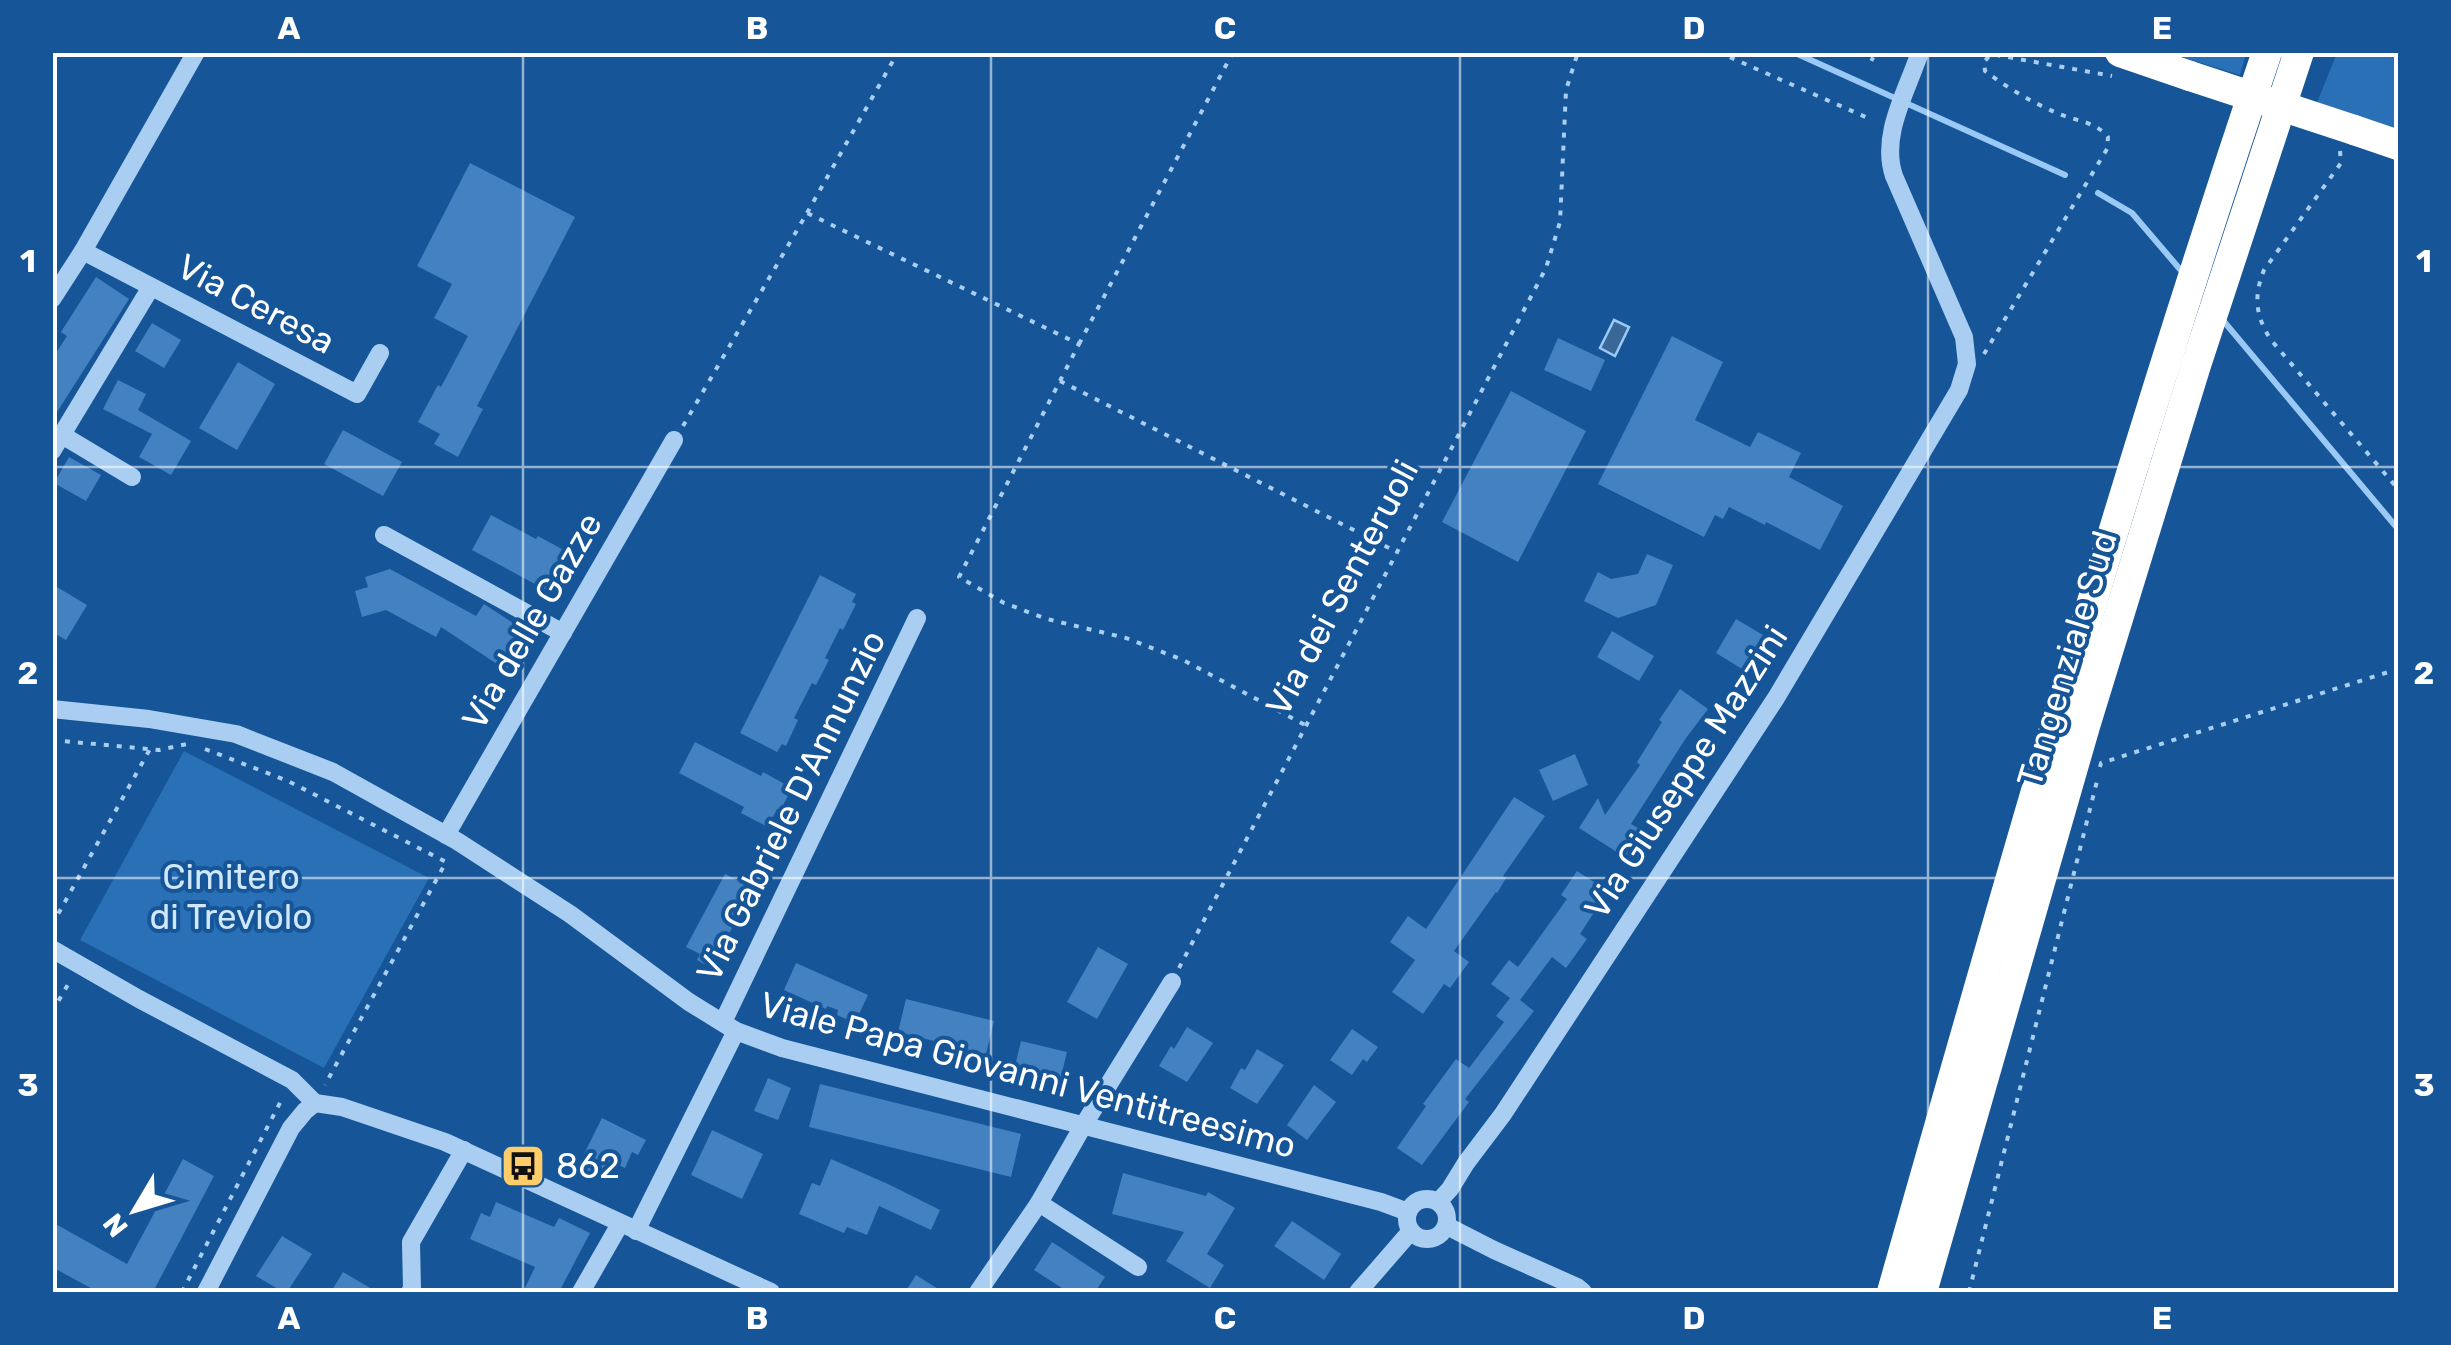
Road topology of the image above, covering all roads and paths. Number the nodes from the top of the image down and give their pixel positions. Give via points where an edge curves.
1 (196, 52) edge
2 (898, 52) edge
3 (1233, 52) edge
4 (1578, 52) edge
5 (1718, 52) edge
6 (1858, 52) edge
7 (2120, 52) edge
8 (2263, 52) edge
9 (2299, 52) edge
10 (1918, 59) edge
11 (1874, 60) dead end
12 (1870, 119) dead end
13 (2346, 135) junction
14 (2398, 145) edge
15 (807, 213) junction
16 (83, 251) junction
17 (151, 286) junction
18 (52, 299) edge
19 (1079, 344) junction
20 (380, 353) dead end
21 (1060, 380) junction
22 (674, 440) joint
23 (57, 443) edge
24 (132, 476) dead end
25 (2398, 489) edge
26 (384, 534) dead end
27 (1398, 552) junction
28 (918, 618) dead end
29 (563, 632) junction
30 (2398, 669) edge
31 (52, 710) edge
32 (1306, 726) junction
33 (52, 740) edge
34 (150, 749) junction
35 (446, 835) junction
36 (52, 924) edge
37 (52, 950) edge
38 (79, 964) junction
39 (1172, 982) joint
40 (52, 1012) edge
41 (730, 1026) junction
42 (292, 1080) junction
43 (315, 1102) junction
44 (1083, 1126) junction
45 (464, 1150) junction
46 (1438, 1202) junction
47 (1040, 1203) junction
48 (1410, 1221) junction
49 (1447, 1226) junction
50 (628, 1228) junction
51 (1138, 1267) dead end
52 (737, 1286) edge
53 (182, 1292) edge
54 (206, 1292) edge
55 (410, 1292) edge
56 (581, 1292) edge
57 (771, 1292) edge
58 (978, 1292) edge
59 (1358, 1292) edge
60 (1583, 1292) edge
61 (1892, 1292) edge
62 (1922, 1292) edge
63 (1969, 1292) edge

1 - 16 street
2 - 15 path
3 - 19 path
4 - 27 path, Via dei Senteruoli via 1566,90 1560,222 1546,268
5 - 12 path
6 - 11 path
7 - 13 highway, bridge
8 - 61 highway, Tangenziale Sud via 2044,758
9 - 62 highway, Tangenziale Sud via 2085,726
10 - 46 street, Via Giuseppe Mazzini via 1889,156 1966,343 1956,397 1776,698
13 - 14 highway
13 - 25 path via 2342,163 2264,270 2259,322
15 - 19 path
15 - 22 path
16 - 17 street, Via Ceresa
16 - 18 street
17 - 20 street, Via Ceresa via 357,394
17 - 23 street
19 - 21 path
21 - 27 path
21 - 32 path via 960,578 1047,619 1183,660
22 - 29 street, Via delle Gazze
23 - 24 street
26 - 29 street
27 - 32 path, Via dei Senteruoli
28 - 41 street, Via Gabriele D'Annunzio
29 - 35 street, Via delle Gazze
30 - 63 path via 2101,764
31 - 35 street, Viale Papa Giovanni Ventitreesimo via 236,734 333,772
32 - 39 path, Via dei Senteruoli
33 - 34 path
34 - 36 path
34 - 43 path via 191,744 224,756 288,781 446,862
35 - 41 street, Viale Papa Giovanni Ventitreesimo
37 - 38 street
38 - 40 path
38 - 42 street
39 - 44 street
41 - 44 street, Viale Papa Giovanni Ventitreesimo via 782,1048
41 - 50 street, Via Gabriele D'Annunzio
42 - 43 street
42 - 53 path
43 - 45 street
43 - 54 street via 292,1128
44 - 47 street
44 - 48 street, Viale Papa Giovanni Ventitreesimo via 1382,1202
45 - 50 street
45 - 55 street via 411,1242
46 - 48 street via 1416,1202
46 - 49 street
47 - 51 street
47 - 58 street
48 - 49 street via 1426,1240
48 - 59 street
49 - 60 street
50 - 52 street
50 - 56 street, Via Gabriele D'Annunzio
52 - 57 street

